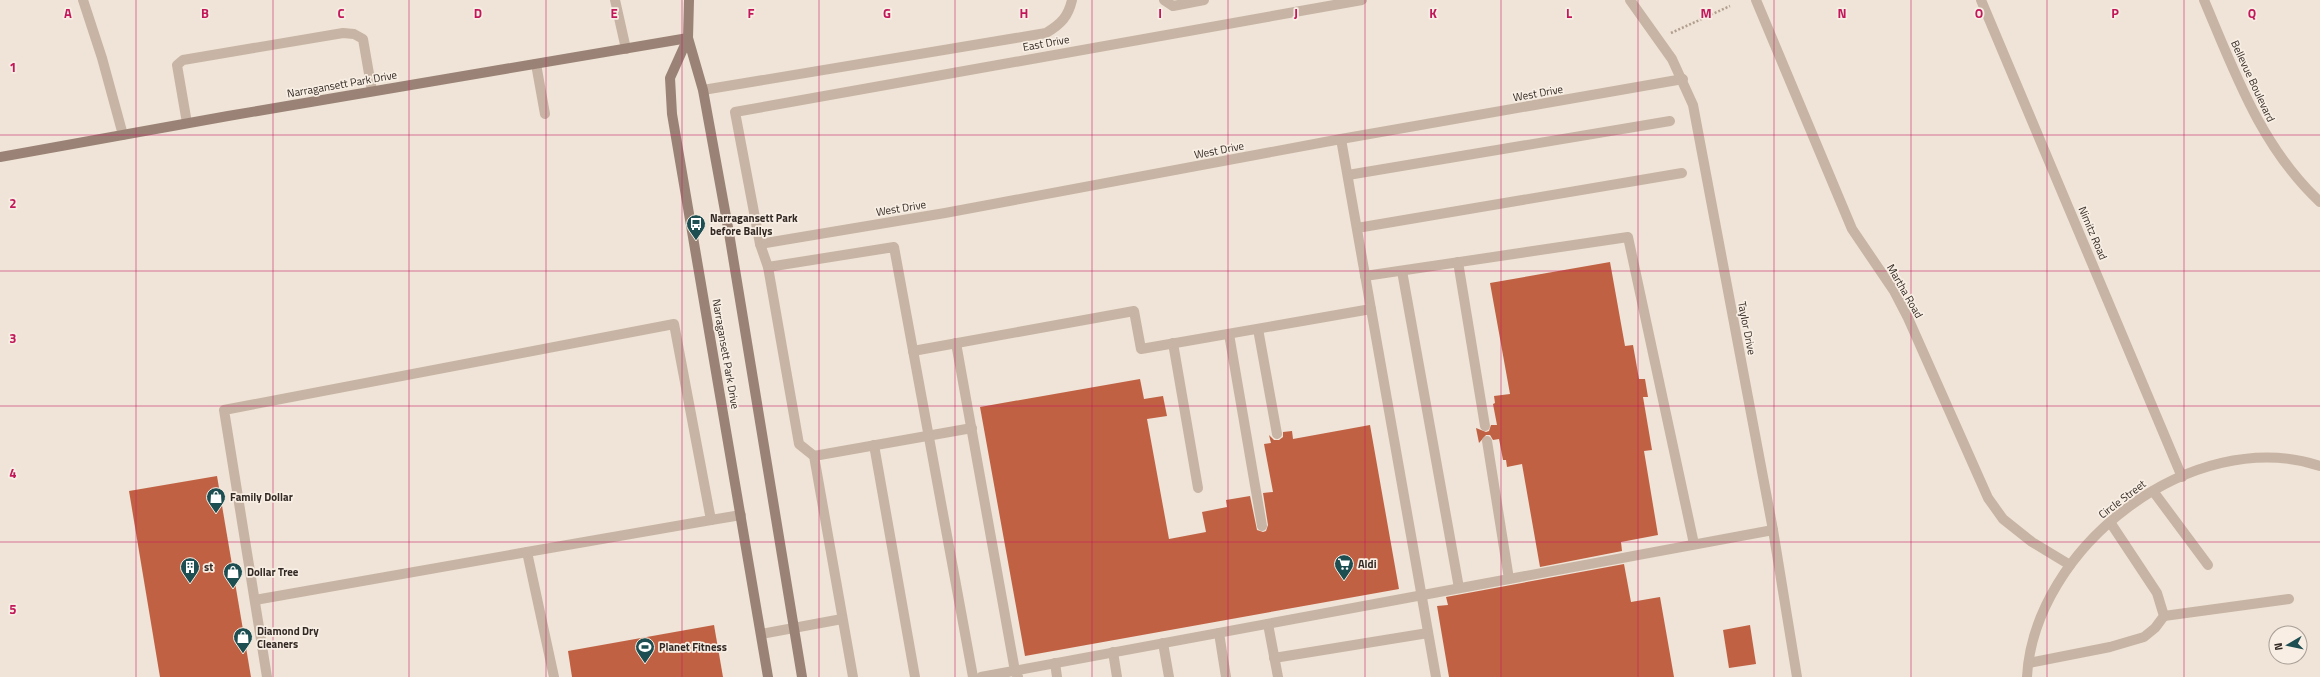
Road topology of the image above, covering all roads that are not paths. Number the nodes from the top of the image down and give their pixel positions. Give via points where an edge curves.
1 (83, 0) edge
2 (616, 0) edge
3 (689, 0) edge
4 (1072, 0) edge
5 (1164, 0) edge
6 (1204, 0) edge
7 (1362, 0) edge
8 (1630, 0) edge
9 (1756, 0) edge
10 (1981, 0) edge
11 (2204, 0) edge
12 (688, 38) junction
13 (626, 49) junction
14 (536, 64) junction
15 (1683, 79) junction
16 (703, 90) junction
17 (372, 91) junction
18 (544, 114) dead end
19 (1670, 121) dead end
20 (187, 123) junction
21 (123, 135) junction
22 (1341, 139) junction
23 (0, 157) edge
24 (1682, 172) dead end
25 (1348, 175) junction
26 (2320, 202) edge
27 (1356, 228) junction
28 (760, 244) junction
29 (1458, 262) junction
30 (768, 267) junction
31 (1402, 271) junction
32 (1365, 276) junction
33 (1371, 309) junction
34 (1258, 328) junction
35 (1229, 334) junction
36 (956, 343) junction
37 (1173, 343) junction
38 (913, 351) junction
39 (1485, 426) dead end
40 (972, 428) junction
41 (1276, 434) dead end
42 (929, 435) junction
43 (1487, 441) dead end
44 (874, 445) junction
45 (814, 456) junction
46 (2320, 466) edge
47 (2182, 477) junction
48 (1198, 488) dead end
49 (2153, 491) junction
50 (741, 515) junction
51 (711, 520) junction
52 (2110, 522) junction
53 (1262, 526) dead end
54 (1773, 530) junction
55 (1694, 544) junction
56 (527, 552) junction
57 (2070, 565) junction
58 (2208, 565) dead end
59 (1509, 579) junction
60 (1459, 588) junction
61 (1421, 595) junction
62 (255, 600) junction
63 (2288, 600) dead end
64 (2164, 616) junction
65 (842, 619) junction
66 (1268, 624) junction
67 (794, 627) junction
68 (1218, 633) junction
69 (1428, 633) junction
70 (761, 634) junction
71 (1163, 643) junction
72 (1113, 652) junction
73 (1274, 658) junction
74 (1055, 663) junction
75 (2029, 663) junction
76 (1017, 674) edge
77 (267, 677) edge
78 (554, 677) edge
79 (768, 677) edge
80 (802, 677) edge
81 (852, 677) edge
82 (915, 677) edge
83 (973, 677) edge
84 (982, 677) edge
85 (1057, 677) edge
86 (1117, 677) edge
87 (1169, 677) edge
88 (1226, 677) edge
89 (1278, 677) edge
90 (1436, 677) edge
91 (1797, 677) edge
92 (2027, 677) edge

1 - 21 street
2 - 13 street
3 - 12 street, Narragansett Park Drive
4 - 16 street via 1069,13 1062,24 1046,33
5 - 6 street via 1173,6
7 - 28 street, East Drive via 735,112
8 - 15 street, Taylor Drive via 1659,39
9 - 57 street, Martha Road via 1852,229 1894,291 1908,318 1988,498 2002,519 2032,542
10 - 47 street, Nimitz Road
11 - 26 street, Bellevue Boulevard via 2251,111 2274,150 2300,183
12 - 13 street, Narragansett Park Drive
12 - 16 street, Narragansett Park Drive
12 - 50 street, Narragansett Park Drive via 670,78 672,114
13 - 14 street, Narragansett Park Drive
14 - 17 street, Narragansett Park Drive
14 - 18 street
15 - 22 street, West Drive
15 - 54 street, Taylor Drive via 1693,105
16 - 67 street, Narragansett Park Drive
17 - 20 street, Narragansett Park Drive
17 - 20 street via 363,39 354,34 343,33 183,60 177,65
19 - 25 street
20 - 21 street, Narragansett Park Drive
21 - 23 street, Narragansett Park Drive
22 - 25 street
22 - 28 street, West Drive via 945,213
24 - 27 street
25 - 27 street
27 - 32 street
28 - 30 street
29 - 31 street
29 - 39 street
29 - 55 street via 1628,237
30 - 38 street via 894,247
30 - 45 street via 799,444
31 - 32 street
31 - 60 street
32 - 33 street
33 - 34 street
33 - 61 street
34 - 35 street
34 - 41 street
35 - 37 street
35 - 53 street
36 - 37 street via 1134,311 1141,349
36 - 38 street
36 - 40 street
37 - 48 street
38 - 42 street
40 - 42 street
40 - 76 street
42 - 44 street
42 - 83 street
43 - 59 street
44 - 45 street
44 - 82 street
45 - 65 street
46 - 47 street, Circle Street via 2271,458 2245,459 2219,463
47 - 49 street, Circle Street
49 - 52 street, Circle Street
49 - 58 street
50 - 51 street
50 - 70 street, Narragansett Park Drive
51 - 56 street
51 - 62 street via 674,324 224,410
52 - 57 street, Circle Street
52 - 64 street via 2157,593
54 - 55 street
54 - 91 street, Taylor Drive
55 - 59 street
56 - 62 street
56 - 78 street
57 - 75 street, Circle Street via 2042,617
59 - 60 street
60 - 61 street
61 - 66 street
61 - 69 street
62 - 77 street
63 - 64 street
64 - 75 street via 2144,637 2110,647
65 - 67 street
65 - 81 street
66 - 68 street
66 - 73 street
67 - 70 street
67 - 80 street, Narragansett Park Drive
68 - 71 street
68 - 88 street
69 - 73 street
69 - 90 street
70 - 79 street, Narragansett Park Drive
71 - 72 street
71 - 87 street
72 - 74 street
72 - 86 street
73 - 89 street
74 - 76 street
74 - 85 street
75 - 92 street, Circle Street
76 - 84 street

